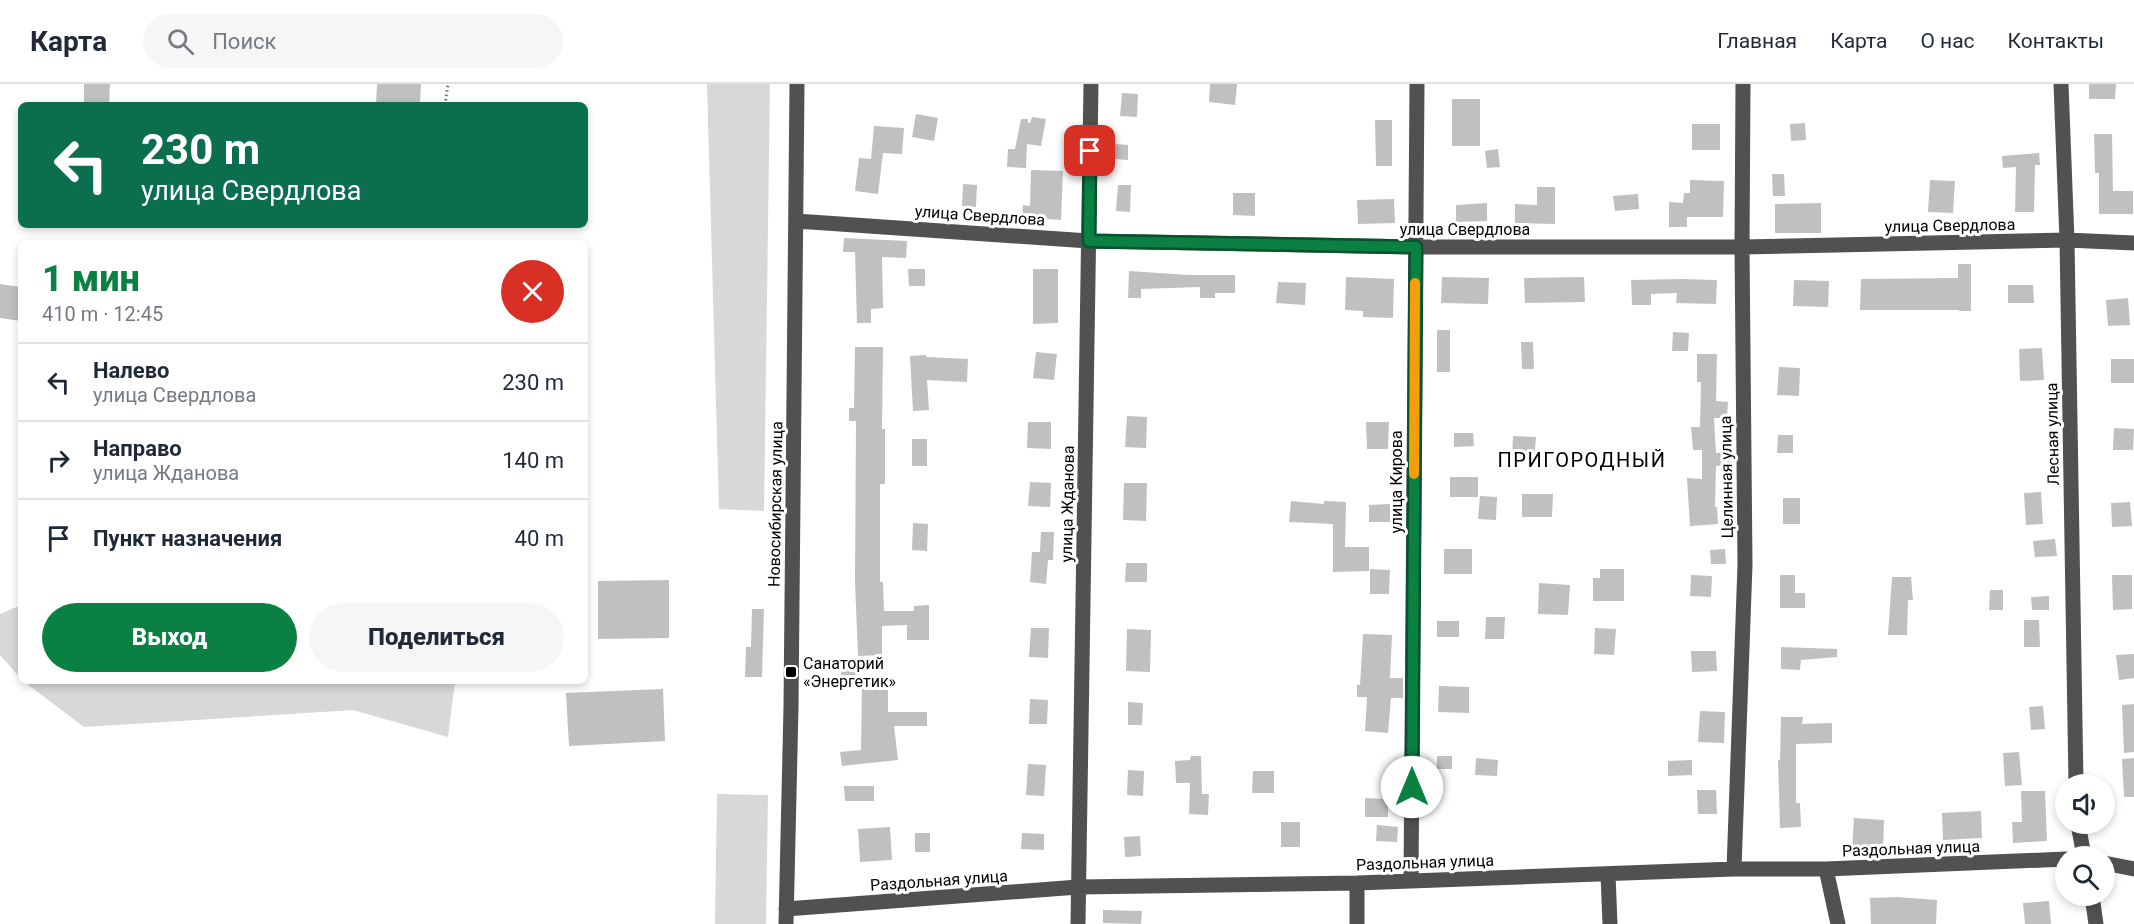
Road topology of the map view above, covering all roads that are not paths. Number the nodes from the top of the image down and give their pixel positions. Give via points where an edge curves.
1 (797, 84) edge
2 (1091, 84) edge
3 (1417, 84) edge
4 (1743, 84) edge
5 (2061, 84) edge
6 (796, 220) junction
7 (2067, 240) junction
8 (1089, 241) junction
9 (2134, 243) edge
10 (1416, 247) junction
11 (1742, 247) junction
12 (2076, 774) edge
13 (2055, 859) edge
14 (2115, 865) edge
15 (1734, 869) junction
16 (1826, 869) junction
17 (2134, 869) edge
18 (1608, 874) junction
19 (1411, 881) junction
20 (1357, 883) junction
21 (1078, 887) junction
22 (2093, 906) edge
23 (786, 917) edge
24 (1078, 924) edge
25 (1357, 924) edge
26 (1610, 924) edge
27 (1838, 924) edge
28 (2096, 924) edge

1 - 6 street, Новосибирская улица
2 - 8 street, улица Жданова
3 - 10 street, улица Кирова
4 - 11 street, Целинная улица
5 - 7 street, Лесная улица
6 - 8 street, улица Свердлова
6 - 23 street, Новосибирская улица
7 - 9 street, улица Свердлова
7 - 11 street, улица Свердлова
7 - 12 street, Лесная улица
8 - 10 street, улица Свердлова
8 - 21 street, улица Жданова
10 - 11 street, улица Свердлова
10 - 19 street, улица Кирова
11 - 15 street, Целинная улица via 1745,565
13 - 16 street, Раздольная улица
14 - 17 street
15 - 16 street, Раздольная улица
15 - 18 street, Раздольная улица
16 - 27 street
18 - 19 street, Раздольная улица
18 - 26 street
19 - 20 street, Раздольная улица
20 - 21 street, Раздольная улица
20 - 25 street
21 - 23 street, Раздольная улица
21 - 24 street, улица Жданова
22 - 28 street

